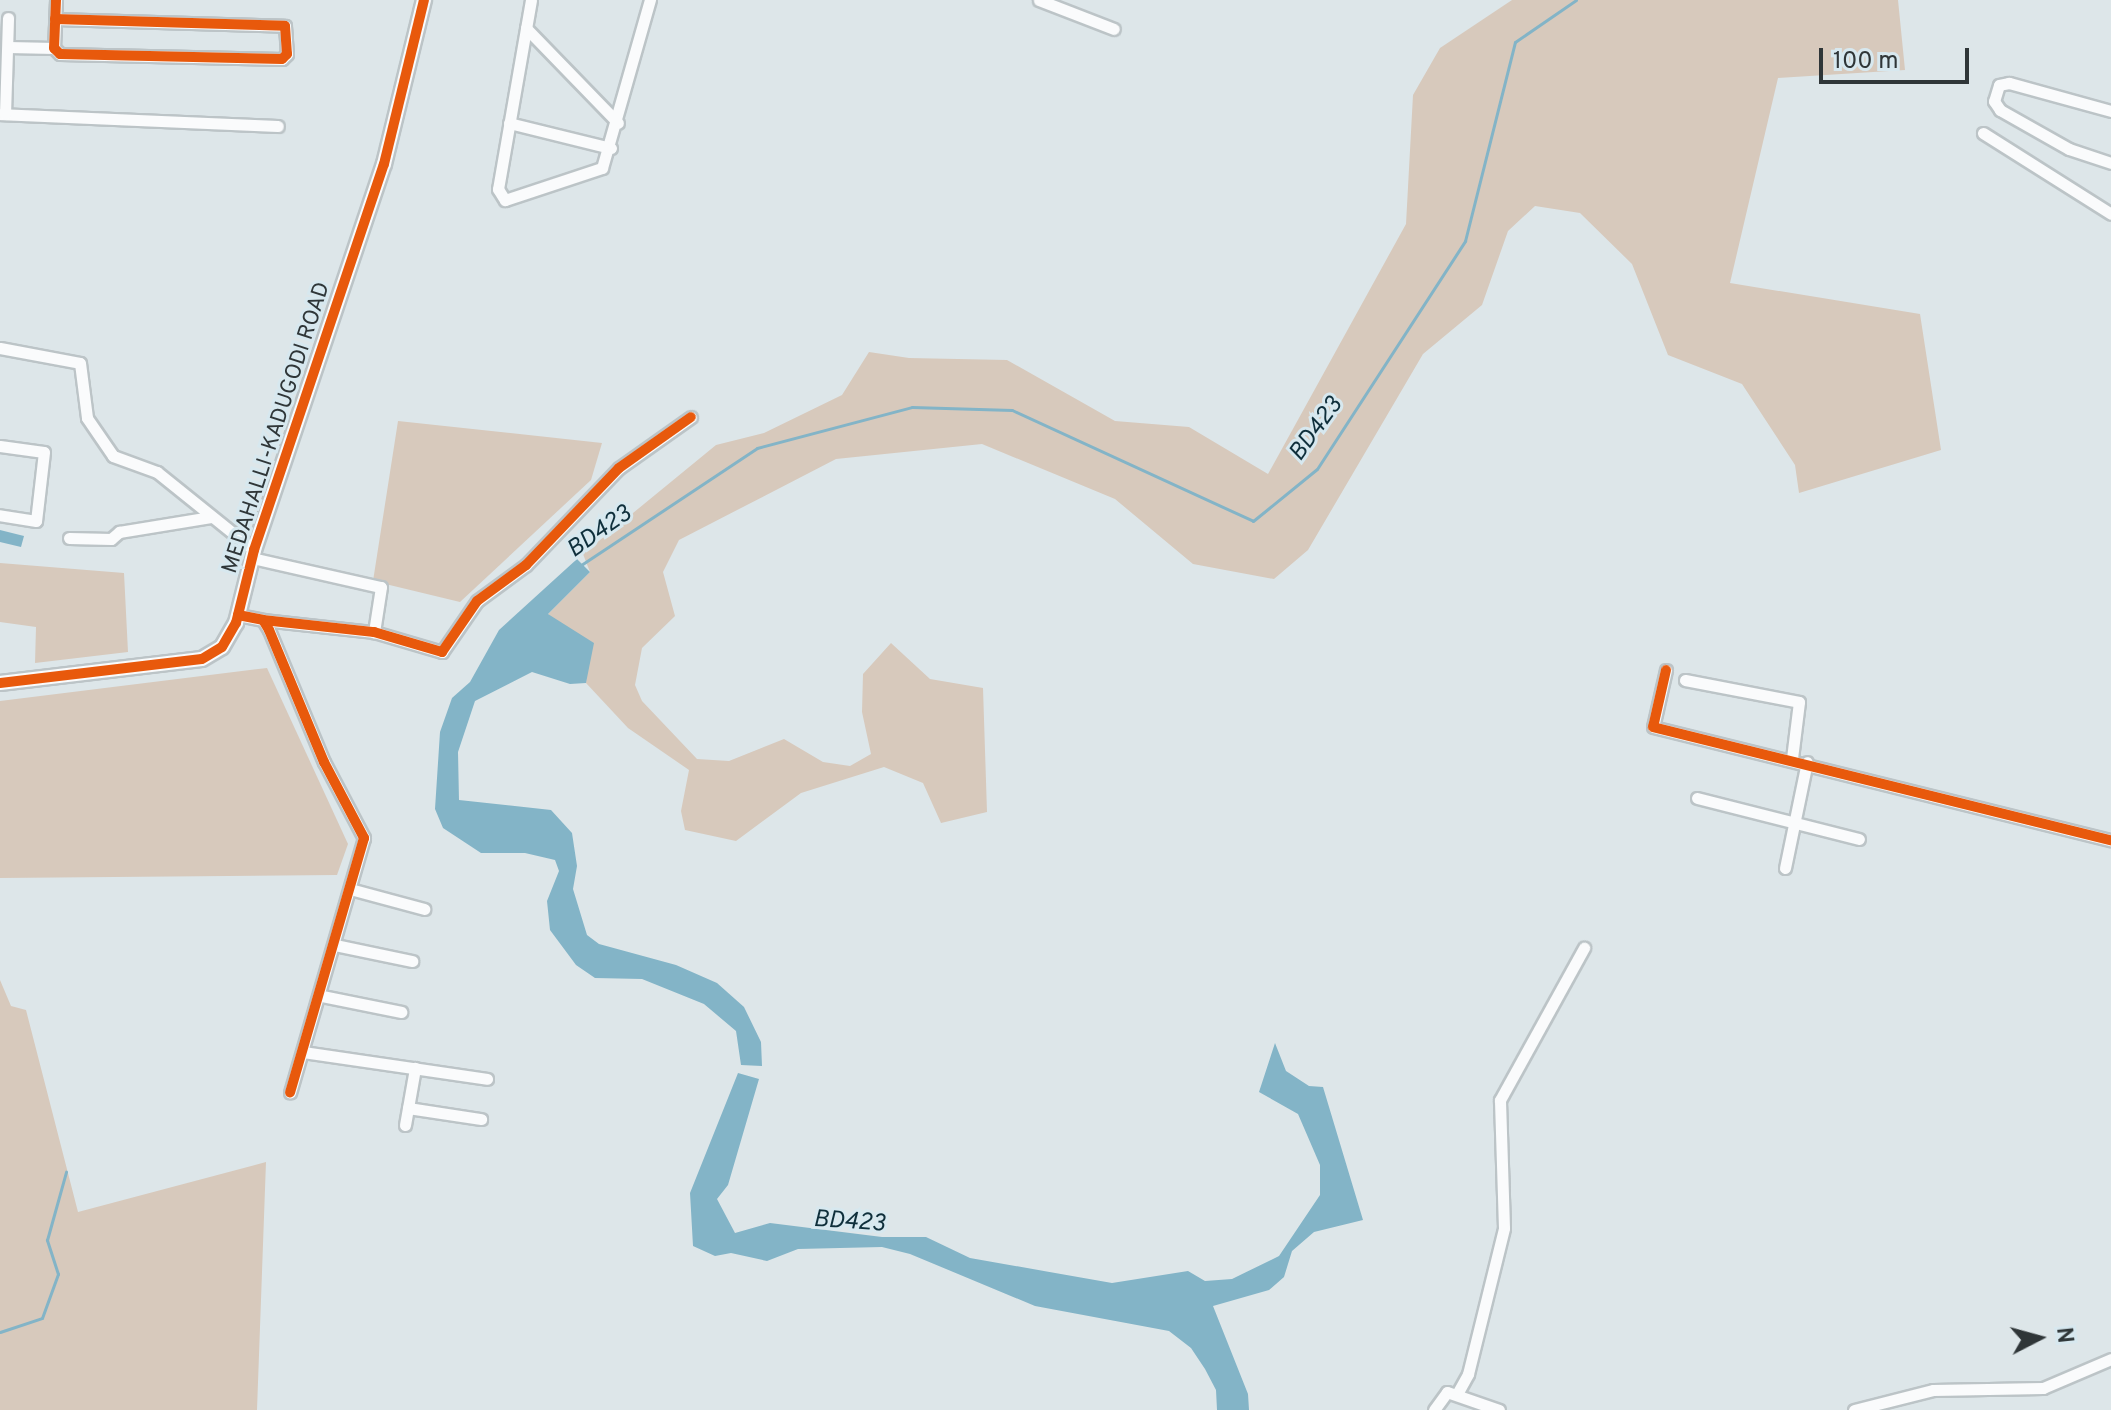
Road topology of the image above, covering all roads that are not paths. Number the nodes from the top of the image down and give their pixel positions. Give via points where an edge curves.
1 (56, 0) edge
2 (424, 0) edge
3 (531, 0) edge
4 (1039, 0) edge
5 (647, 2) edge
6 (8, 18) dead end
7 (55, 19) junction
8 (526, 28) junction
9 (1114, 29) dead end
10 (8, 47) junction
11 (54, 48) junction
12 (2111, 111) edge
13 (3, 114) edge
14 (509, 123) junction
15 (618, 123) junction
16 (278, 126) dead end
17 (1983, 133) dead end
18 (611, 148) junction
19 (2111, 163) edge
20 (2111, 214) edge
21 (0, 348) edge
22 (691, 417) dead end
23 (0, 446) edge
24 (0, 515) edge
25 (211, 517) junction
26 (69, 538) dead end
27 (253, 554) junction
28 (238, 615) junction
29 (263, 620) junction
30 (374, 632) junction
31 (1666, 670) dead end
32 (1685, 680) dead end
33 (0, 683) edge
34 (1792, 758) junction
35 (1807, 762) junction
36 (1697, 798) dead end
37 (1794, 823) junction
38 (1859, 839) dead end
39 (2111, 840) edge
40 (1785, 868) dead end
41 (350, 889) junction
42 (424, 909) dead end
43 (335, 945) junction
44 (1584, 948) dead end
45 (412, 961) dead end
46 (322, 996) junction
47 (401, 1012) dead end
48 (303, 1052) junction
49 (415, 1068) junction
50 (487, 1079) dead end
51 (290, 1092) dead end
52 (408, 1108) junction
53 (481, 1119) dead end
54 (405, 1125) dead end
55 (2111, 1359) edge
56 (1457, 1394) junction
57 (1434, 1410) edge
58 (1499, 1410) edge
59 (1854, 1410) edge

1 - 7 street
2 - 27 street, MEDAHALLI-KADUGODI ROAD via 384,164
3 - 8 street
4 - 9 street
5 - 15 street
6 - 10 street
7 - 11 street
7 - 11 street via 285,26 288,31 282,59 60,54
8 - 14 street
8 - 15 street
10 - 11 street
10 - 13 street
12 - 19 street via 2009,83 1999,85 1994,101 2000,110 2069,149
13 - 16 street
14 - 18 street
14 - 18 street via 498,189 505,200 599,170
15 - 18 street
17 - 20 street
21 - 25 street via 80,363 87,418 113,456 157,472
22 - 30 street via 619,468 526,565 477,601 442,652
23 - 24 street via 44,452 36,521
25 - 26 street via 119,532 112,539
25 - 27 street
27 - 28 street, MEDAHALLI-KADUGODI ROAD
27 - 30 street via 381,587
28 - 29 street
28 - 33 street, MEDAHALLI-KADUGODI ROAD via 222,647 202,659
29 - 30 street
29 - 41 street via 324,762 364,838
31 - 34 street via 1653,727
32 - 34 street via 1799,702
34 - 35 street
35 - 37 street
35 - 39 street
36 - 37 street
37 - 38 street
37 - 40 street
41 - 42 street
41 - 43 street
43 - 45 street
43 - 46 street
44 - 56 street via 1500,1100 1504,1228 1468,1374
46 - 47 street
46 - 48 street
48 - 49 street
48 - 51 street
49 - 50 street
49 - 52 street
52 - 53 street
52 - 54 street
55 - 59 street via 2043,1388 1933,1390
56 - 57 street via 1442,1396
56 - 58 street

